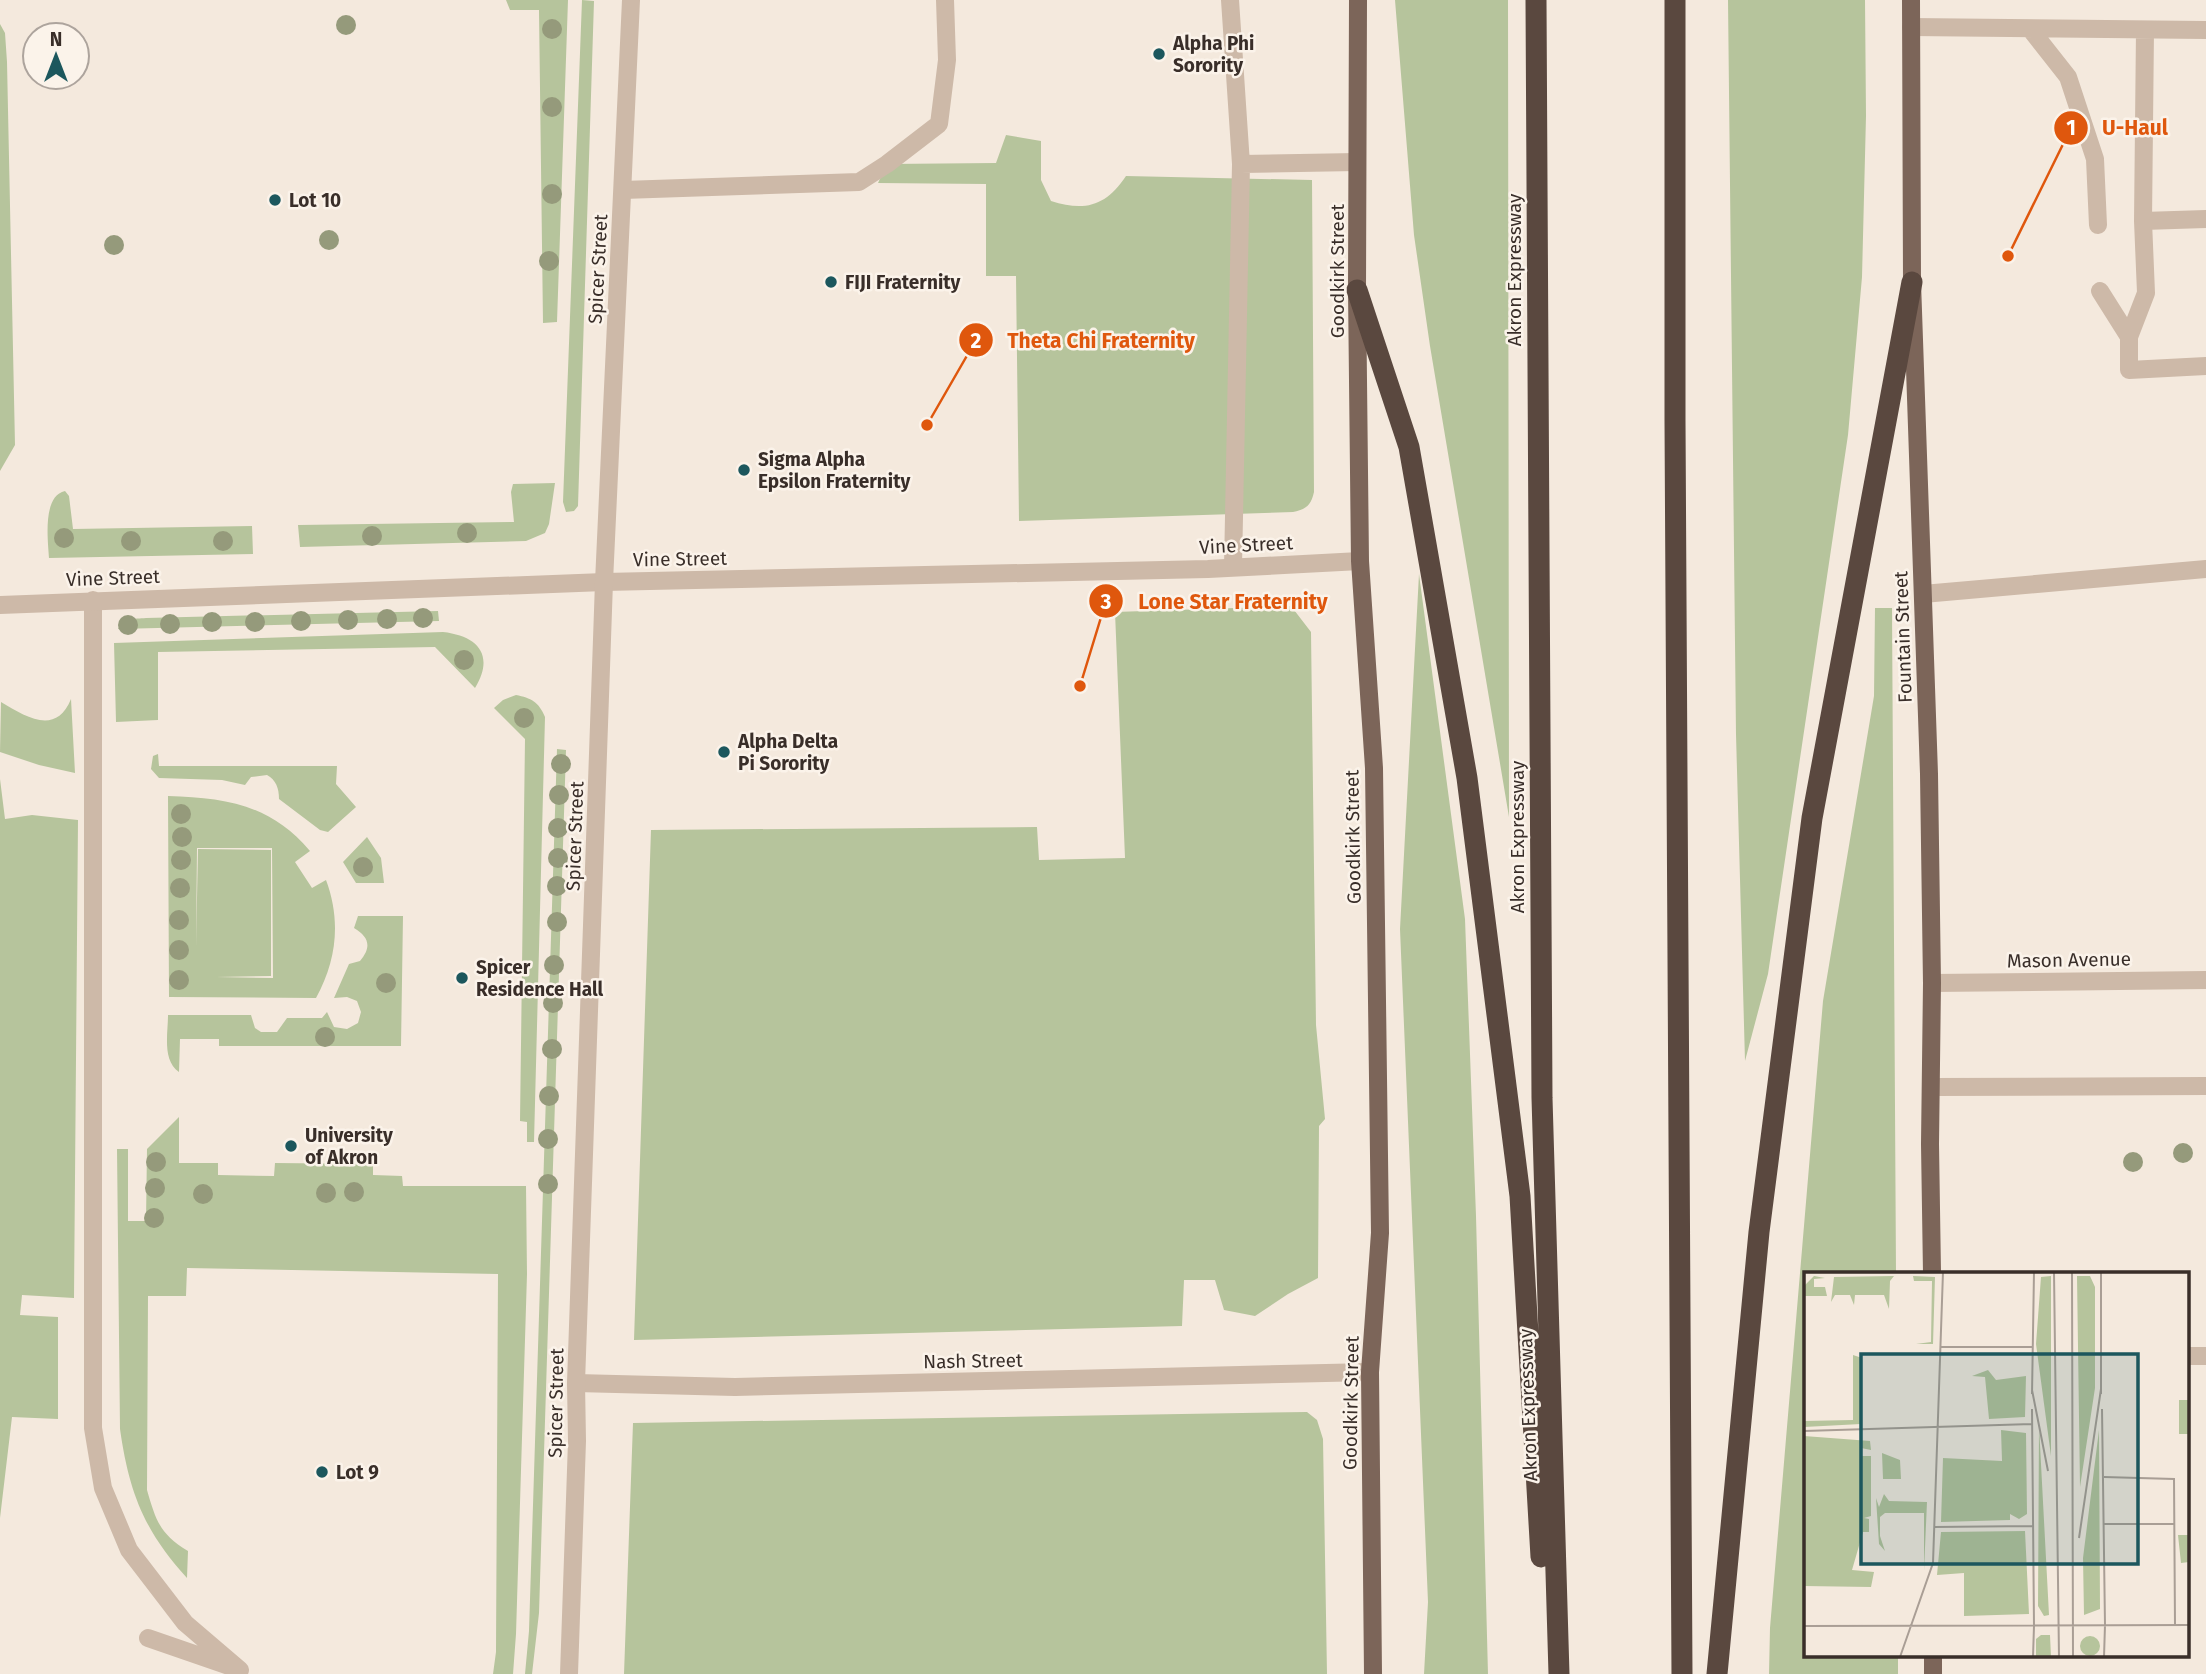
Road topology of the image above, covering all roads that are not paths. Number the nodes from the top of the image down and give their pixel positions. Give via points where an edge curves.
1 (631, 0) edge
2 (945, 0) edge
3 (1230, 0) edge
4 (1358, 0) edge
5 (1536, 0) edge
6 (1675, 0) edge
7 (1911, 0) edge
8 (1911, 27) junction
9 (2031, 30) junction
10 (2145, 30) junction
11 (2206, 30) edge
12 (1357, 162) junction
13 (1241, 164) junction
14 (623, 190) junction
15 (2206, 219) edge
16 (2143, 221) junction
17 (2098, 225) dead end
18 (1912, 282) junction
19 (1357, 290) junction
20 (2100, 291) dead end
21 (2129, 337) junction
22 (2206, 366) edge
23 (1360, 561) junction
24 (1233, 567) junction
25 (2206, 569) edge
26 (604, 582) junction
27 (1923, 594) junction
28 (93, 600) junction
29 (0, 604) edge
30 (2206, 979) edge
31 (1932, 983) junction
32 (2206, 1086) edge
33 (1931, 1087) junction
34 (1932, 1272) edge
35 (2188, 1356) edge
36 (2206, 1356) edge
37 (1370, 1372) junction
38 (576, 1383) junction
39 (148, 1638) dead end
40 (1933, 1656) edge
41 (246, 1672) edge
42 (569, 1674) edge
43 (1373, 1674) edge
44 (1548, 1674) edge
45 (1559, 1674) edge
46 (1682, 1674) edge
47 (1717, 1674) edge
48 (1933, 1674) edge

1 - 14 street, Spicer Street
2 - 14 street via 947,60 939,124 859,182
3 - 13 street
4 - 12 main road, Goodkirk Street
5 - 45 highway, Akron Expressway via 1542,1098
6 - 46 highway
7 - 8 main road, Fountain Street
8 - 9 street
8 - 18 main road, Fountain Street
9 - 10 street
9 - 17 street via 2068,77 2095,159
10 - 11 street
10 - 16 street
12 - 13 street
12 - 19 main road, Goodkirk Street
13 - 24 street
14 - 26 street, Spicer Street
15 - 16 street
16 - 21 street via 2146,293
18 - 27 main road, Fountain Street
18 - 47 highway via 1812,817 1759,1232
19 - 23 main road, Goodkirk Street
19 - 44 highway via 1409,447 1467,778 1520,1196
20 - 21 street
21 - 22 street via 2129,370
23 - 24 street, Vine Street
23 - 37 main road, Goodkirk Street via 1374,768 1380,1233
24 - 26 street, Vine Street
25 - 27 street
26 - 28 street, Vine Street
26 - 38 street, Spicer Street
27 - 31 main road, Fountain Street
28 - 29 street, Vine Street
28 - 41 street via 93,1428 103,1488 128,1550 185,1622
30 - 31 street, Mason Avenue
31 - 33 main road, Fountain Street
32 - 33 street
33 - 34 main road, Fountain Street
35 - 36 street
37 - 38 street, Nash Street via 735,1387
37 - 43 main road, Goodkirk Street
38 - 42 street, Spicer Street
39 - 41 street
40 - 48 main road

